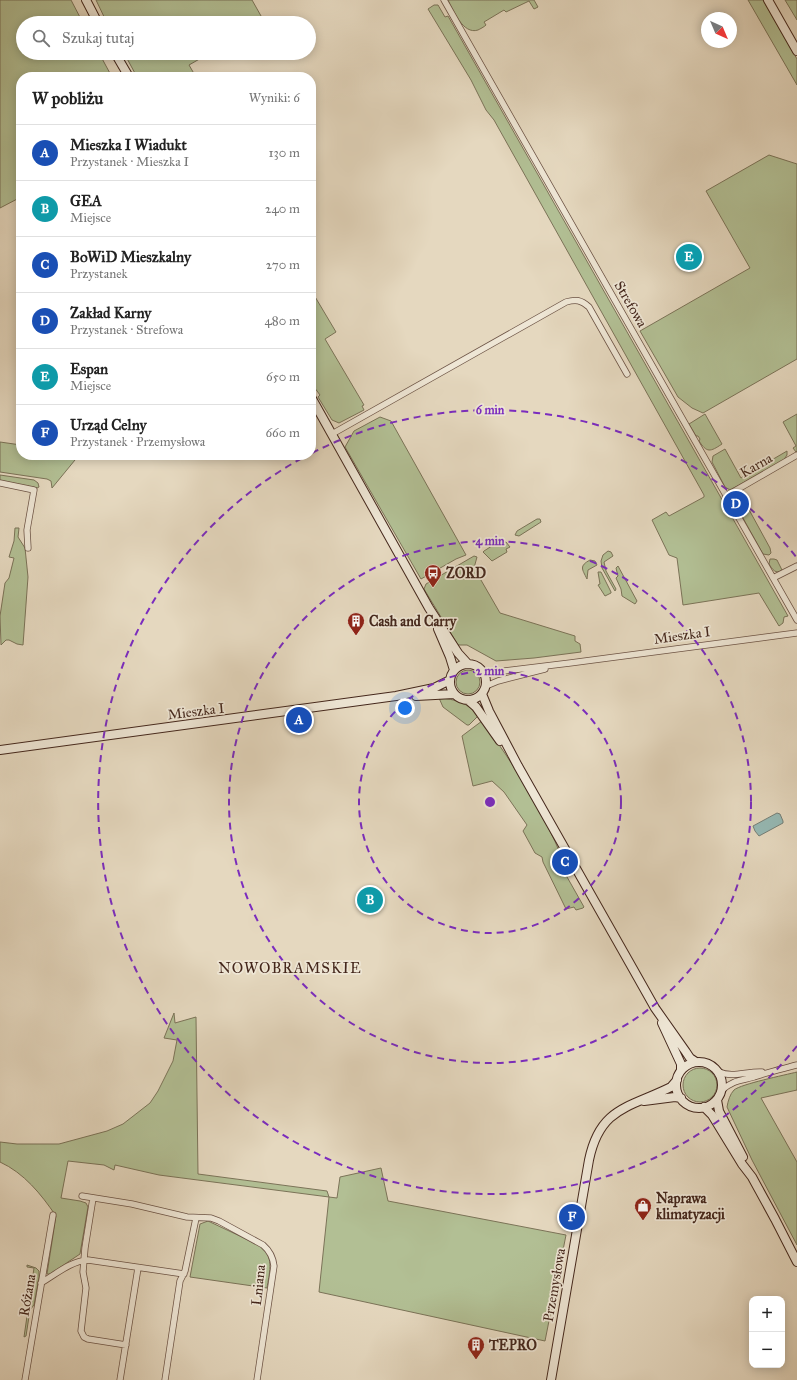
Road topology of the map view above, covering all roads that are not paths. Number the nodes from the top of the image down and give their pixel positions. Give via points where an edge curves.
1 (86, 0) edge
2 (444, 0) edge
3 (768, 0) edge
4 (94, 16) edge
5 (797, 51) edge
6 (119, 60) edge
7 (126, 72) edge
8 (627, 374) dead end
9 (316, 407) edge
10 (332, 434) junction
11 (797, 456) edge
12 (0, 483) edge
13 (726, 496) junction
14 (28, 548) dead end
15 (797, 566) edge
16 (773, 578) junction
17 (429, 608) junction
18 (797, 620) edge
19 (797, 633) edge
20 (570, 663) junction
21 (468, 664) junction
22 (454, 670) junction
23 (483, 672) junction
24 (450, 680) junction
25 (484, 690) junction
26 (454, 694) junction
27 (396, 696) junction
28 (468, 700) junction
29 (0, 750) edge
30 (518, 766) junction
31 (655, 1008) junction
32 (696, 1062) junction
33 (797, 1065) edge
34 (681, 1070) junction
35 (719, 1072) junction
36 (765, 1072) junction
37 (677, 1080) junction
38 (722, 1090) junction
39 (681, 1098) junction
40 (716, 1100) junction
41 (641, 1101) junction
42 (704, 1107) junction
43 (752, 1177) junction
44 (82, 1196) dead end
45 (93, 1198) junction
46 (53, 1215) dead end
47 (196, 1218) junction
48 (84, 1260) junction
49 (797, 1262) edge
50 (138, 1268) junction
51 (184, 1274) junction
52 (41, 1283) junction
53 (126, 1344) junction
54 (25, 1380) edge
55 (120, 1380) edge
56 (165, 1380) edge
57 (258, 1380) edge
58 (551, 1380) edge

1 - 4 main road
2 - 13 street, Strefowa
3 - 5 main road
6 - 7 main road
8 - 10 street via 589,307 580,300 574,300 566,302
9 - 10 main road
10 - 17 main road
11 - 13 street, Karna
12 - 14 street via 34,490 27,530
13 - 16 street, Strefowa
15 - 16 street
16 - 18 street, Strefowa
17 - 21 main road
17 - 22 main road
19 - 20 street, Mieszka I
20 - 23 street, Mieszka I
20 - 25 street, Mieszka I via 498,681
21 - 22 main road
21 - 23 main road via 479,667
22 - 24 main road
23 - 25 main road via 486,679
24 - 26 main road
24 - 27 main road, Mieszka I via 434,688
25 - 28 main road via 474,700
25 - 30 main road via 489,711
26 - 27 main road, Mieszka I
26 - 28 main road
27 - 29 main road, Mieszka I
28 - 30 main road
30 - 31 main road
31 - 32 main road
31 - 34 main road via 681,1064
32 - 34 main road
32 - 35 main road via 710,1064
33 - 36 street
34 - 37 main road
35 - 36 street via 725,1075
35 - 38 main road
36 - 38 street via 730,1083
37 - 39 main road via 676,1086
37 - 41 main road, Przemysłowa via 671,1087
38 - 40 main road
39 - 41 main road, Przemysłowa
39 - 42 main road via 693,1107
40 - 42 main road
40 - 43 main road
41 - 58 main road, Przemysłowa via 612,1116 600,1128 592,1146
42 - 43 main road via 712,1115
43 - 49 main road
44 - 45 street, Lniana
45 - 47 street, Lniana
45 - 48 street
46 - 52 street, Różana
47 - 51 street
47 - 57 street, Lniana via 219,1221 263,1245 271,1253 274,1266
48 - 50 street
48 - 52 street via 72,1264
48 - 53 street via 86,1288 82,1335 88,1339
50 - 51 street
50 - 53 street
51 - 56 street via 180,1281
52 - 54 street, Różana
53 - 55 street

